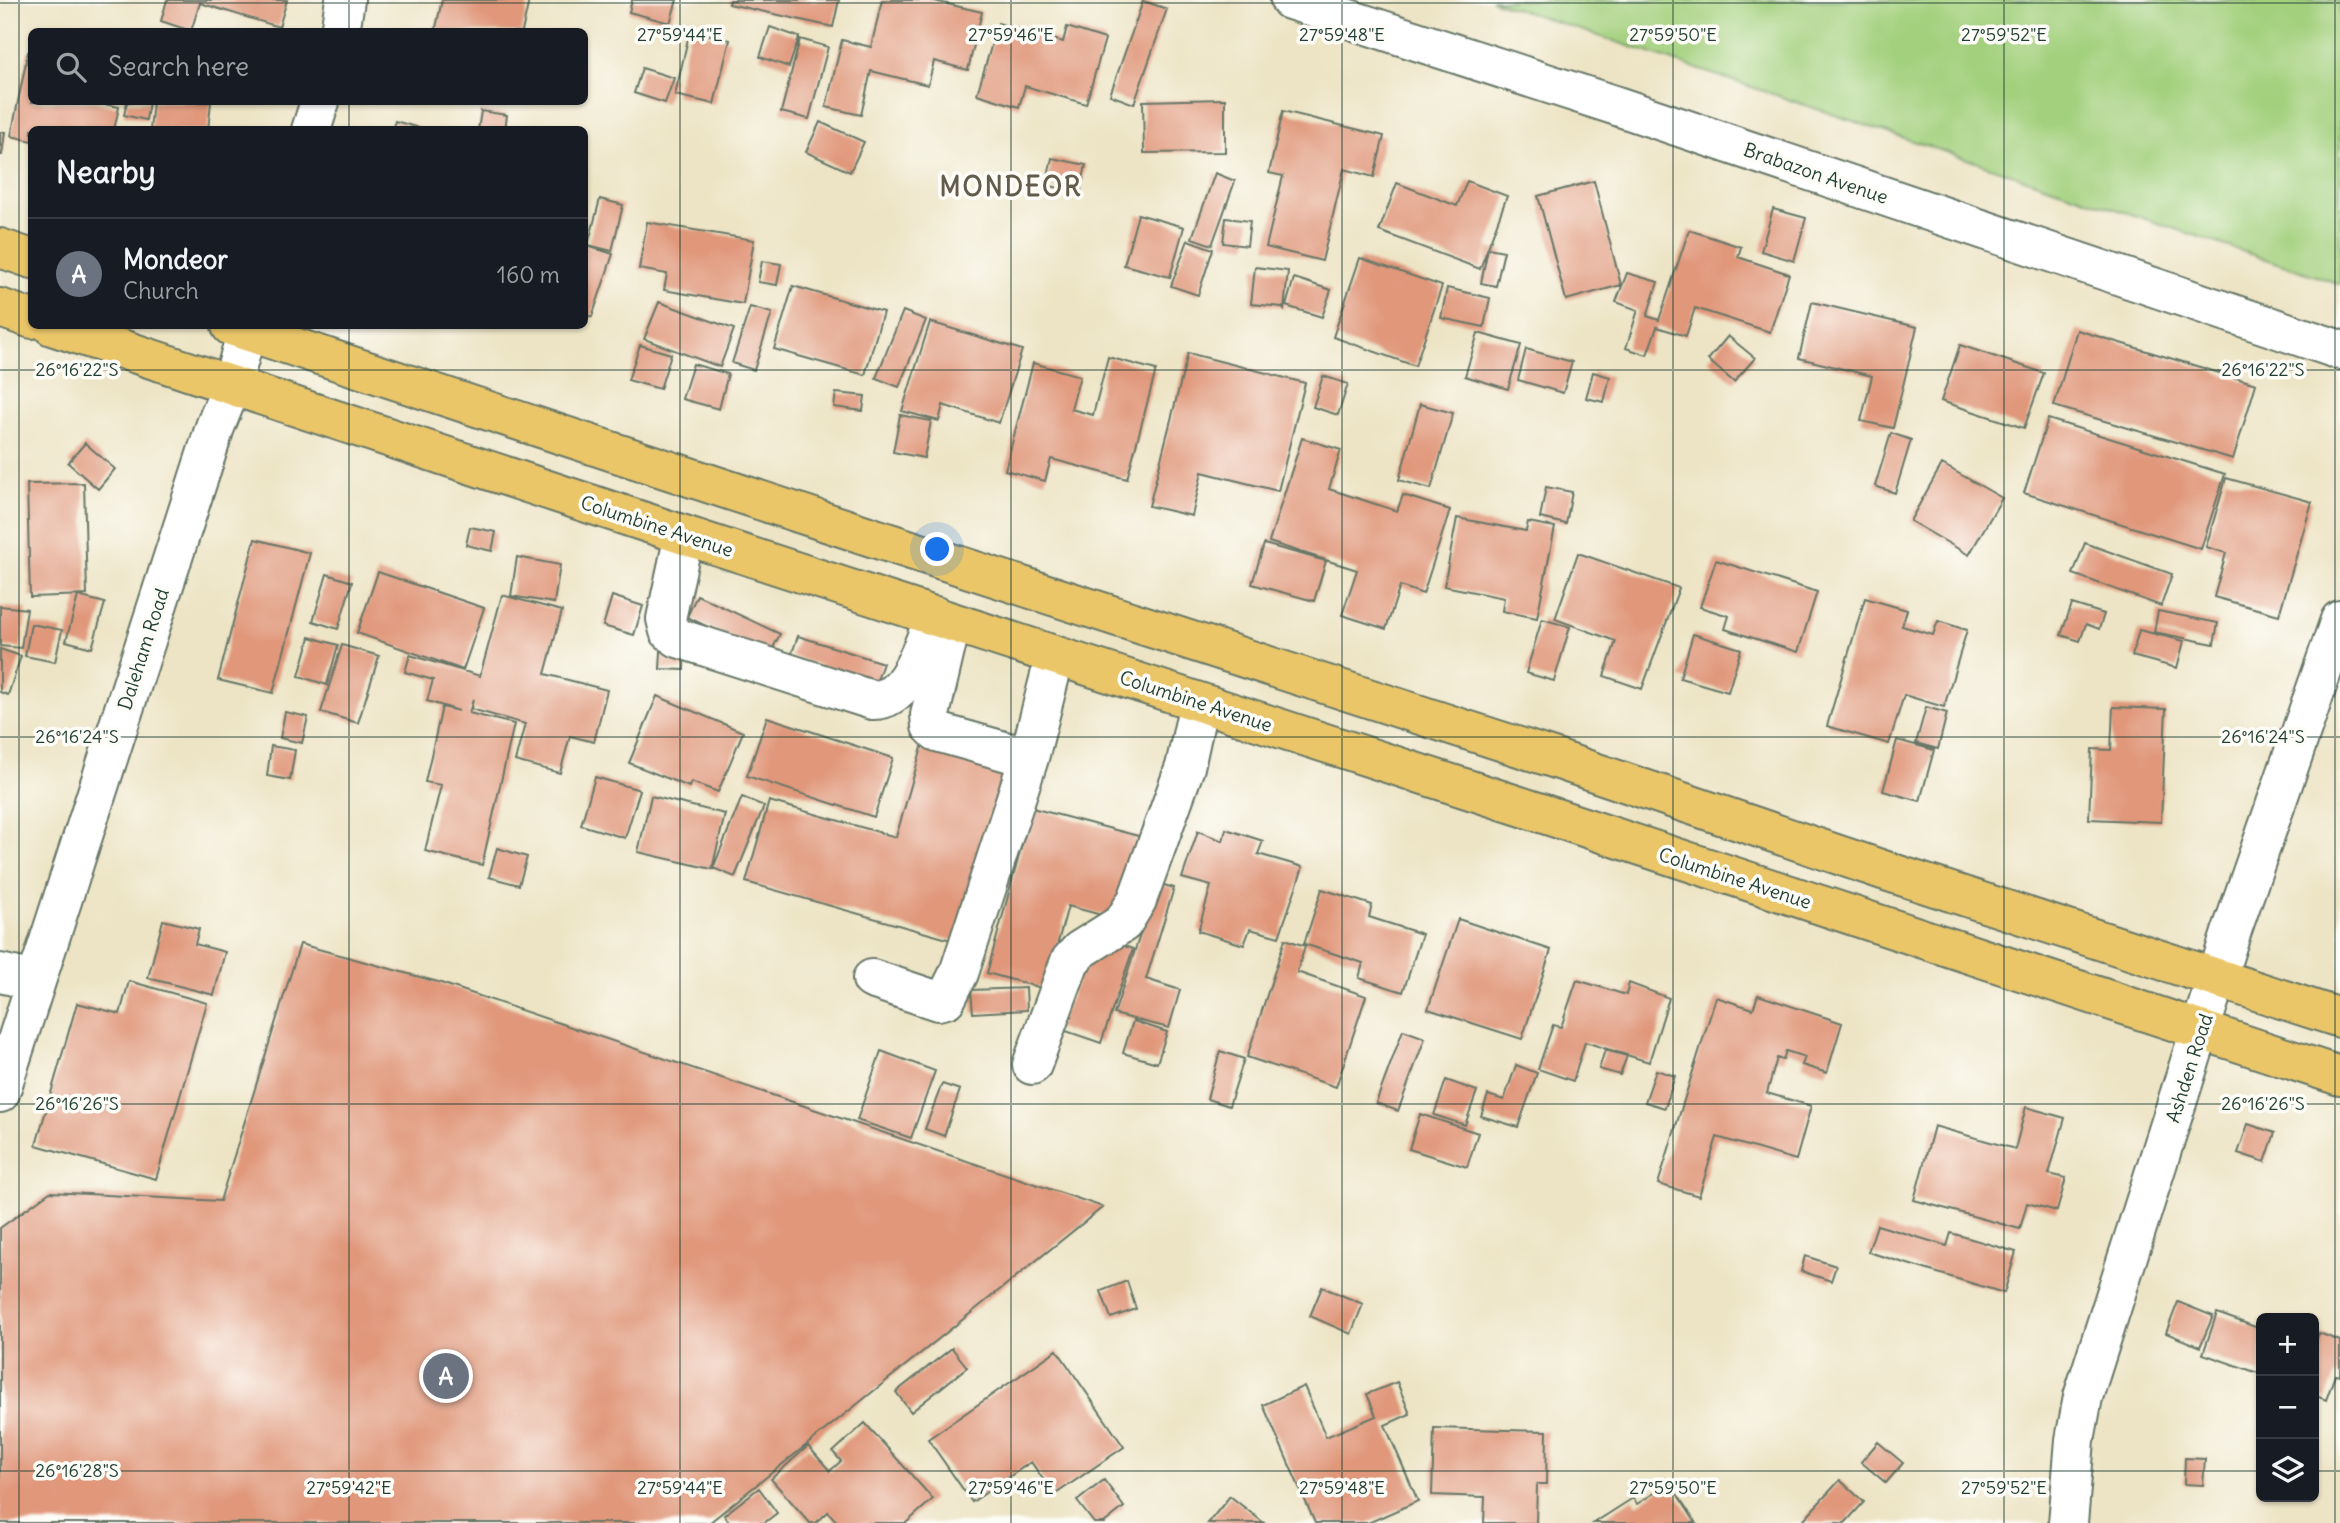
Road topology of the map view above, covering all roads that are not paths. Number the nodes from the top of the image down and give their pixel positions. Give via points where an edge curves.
1 (345, 0) edge
2 (1290, 0) edge
3 (341, 28) edge
4 (319, 105) edge
5 (312, 126) edge
6 (0, 248) edge
7 (28, 257) edge
8 (0, 309) edge
9 (28, 318) edge
10 (61, 329) edge
11 (242, 329) edge
12 (248, 329) edge
13 (2340, 350) edge
14 (232, 385) junction
15 (684, 536) junction
16 (911, 550) junction
17 (895, 602) junction
18 (944, 619) junction
19 (2340, 620) edge
20 (1055, 656) junction
21 (1199, 703) junction
22 (1028, 758) junction
23 (1553, 758) junction
24 (1535, 811) junction
25 (18, 977) edge
26 (2217, 978) junction
27 (873, 979) dead end
28 (2340, 1018) edge
29 (2201, 1031) junction
30 (1031, 1065) dead end
31 (2340, 1076) edge
32 (0, 1093) edge
33 (2068, 1523) edge

1 - 3 street
2 - 13 street, Brabazon Avenue
4 - 5 street
6 - 7 main road
8 - 9 main road
10 - 14 main road, Columbine Avenue
11 - 14 street, Daleham Road
12 - 16 main road
14 - 15 main road, Columbine Avenue
14 - 25 street, Daleham Road
15 - 17 main road, Columbine Avenue
15 - 18 street via 666,619 669,631 678,638 883,701 896,694
16 - 17 main road
16 - 23 main road
17 - 18 main road, Columbine Avenue
18 - 20 main road, Columbine Avenue
18 - 22 street via 931,726 937,732
19 - 26 street, Ashden Road
20 - 21 main road, Columbine Avenue
20 - 22 street
21 - 24 main road, Columbine Avenue
21 - 30 street via 1185,767 1137,900 1123,923 1070,961
22 - 27 street via 959,973 946,999 938,1001
23 - 24 main road
23 - 26 main road
24 - 29 main road, Columbine Avenue
25 - 32 street, Daleham Road
26 - 28 main road
26 - 29 street, Ashden Road
29 - 31 main road, Columbine Avenue
29 - 33 street, Ashden Road via 2083,1397 2074,1440

